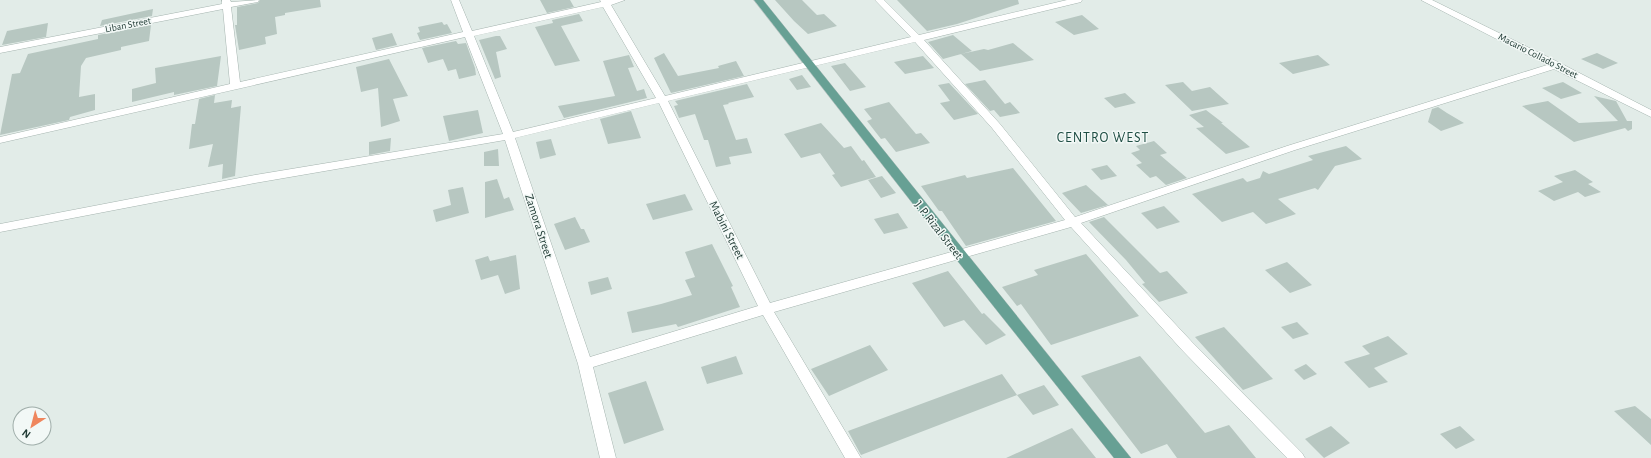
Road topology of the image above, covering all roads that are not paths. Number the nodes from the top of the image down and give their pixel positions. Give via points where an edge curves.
1 (255, 0) edge
2 (455, 0) edge
3 (621, 0) edge
4 (758, 0) edge
5 (879, 0) edge
6 (1078, 0) edge
7 (1425, 0) edge
8 (605, 2) edge
9 (226, 3) edge
10 (470, 34) junction
11 (918, 39) junction
12 (0, 50) edge
13 (808, 64) junction
14 (1557, 65) junction
15 (235, 86) junction
16 (662, 100) junction
17 (1651, 114) edge
18 (509, 136) junction
19 (0, 140) edge
20 (1073, 222) junction
21 (0, 228) edge
22 (960, 256) junction
23 (766, 309) junction
24 (585, 364) junction
25 (608, 458) edge
26 (853, 458) edge
27 (1123, 458) edge
28 (1297, 458) edge

1 - 9 street, Liban Street
2 - 10 street, Zamora Street
3 - 8 street
4 - 13 main road, J. P. Rizal Street
5 - 11 street
6 - 11 street
7 - 14 street, Macario Collado Street
8 - 10 street
8 - 16 street, Mabini Street
9 - 12 street, Liban Street
9 - 15 street
10 - 15 street
10 - 18 street, Zamora Street
11 - 13 street
11 - 20 street via 996,126
13 - 16 street
13 - 22 main road, J. P. Rizal Street
14 - 17 street, Macario Collado Street
14 - 20 street via 1291,148
15 - 19 street
16 - 18 street
16 - 23 street, Mabini Street
18 - 21 street via 247,180
18 - 24 street, Zamora Street
20 - 22 street
20 - 28 street via 1187,346
22 - 23 street
22 - 27 main road, J. P. Rizal Street
23 - 24 street
23 - 26 street, Mabini Street
24 - 25 street, Zamora Street

